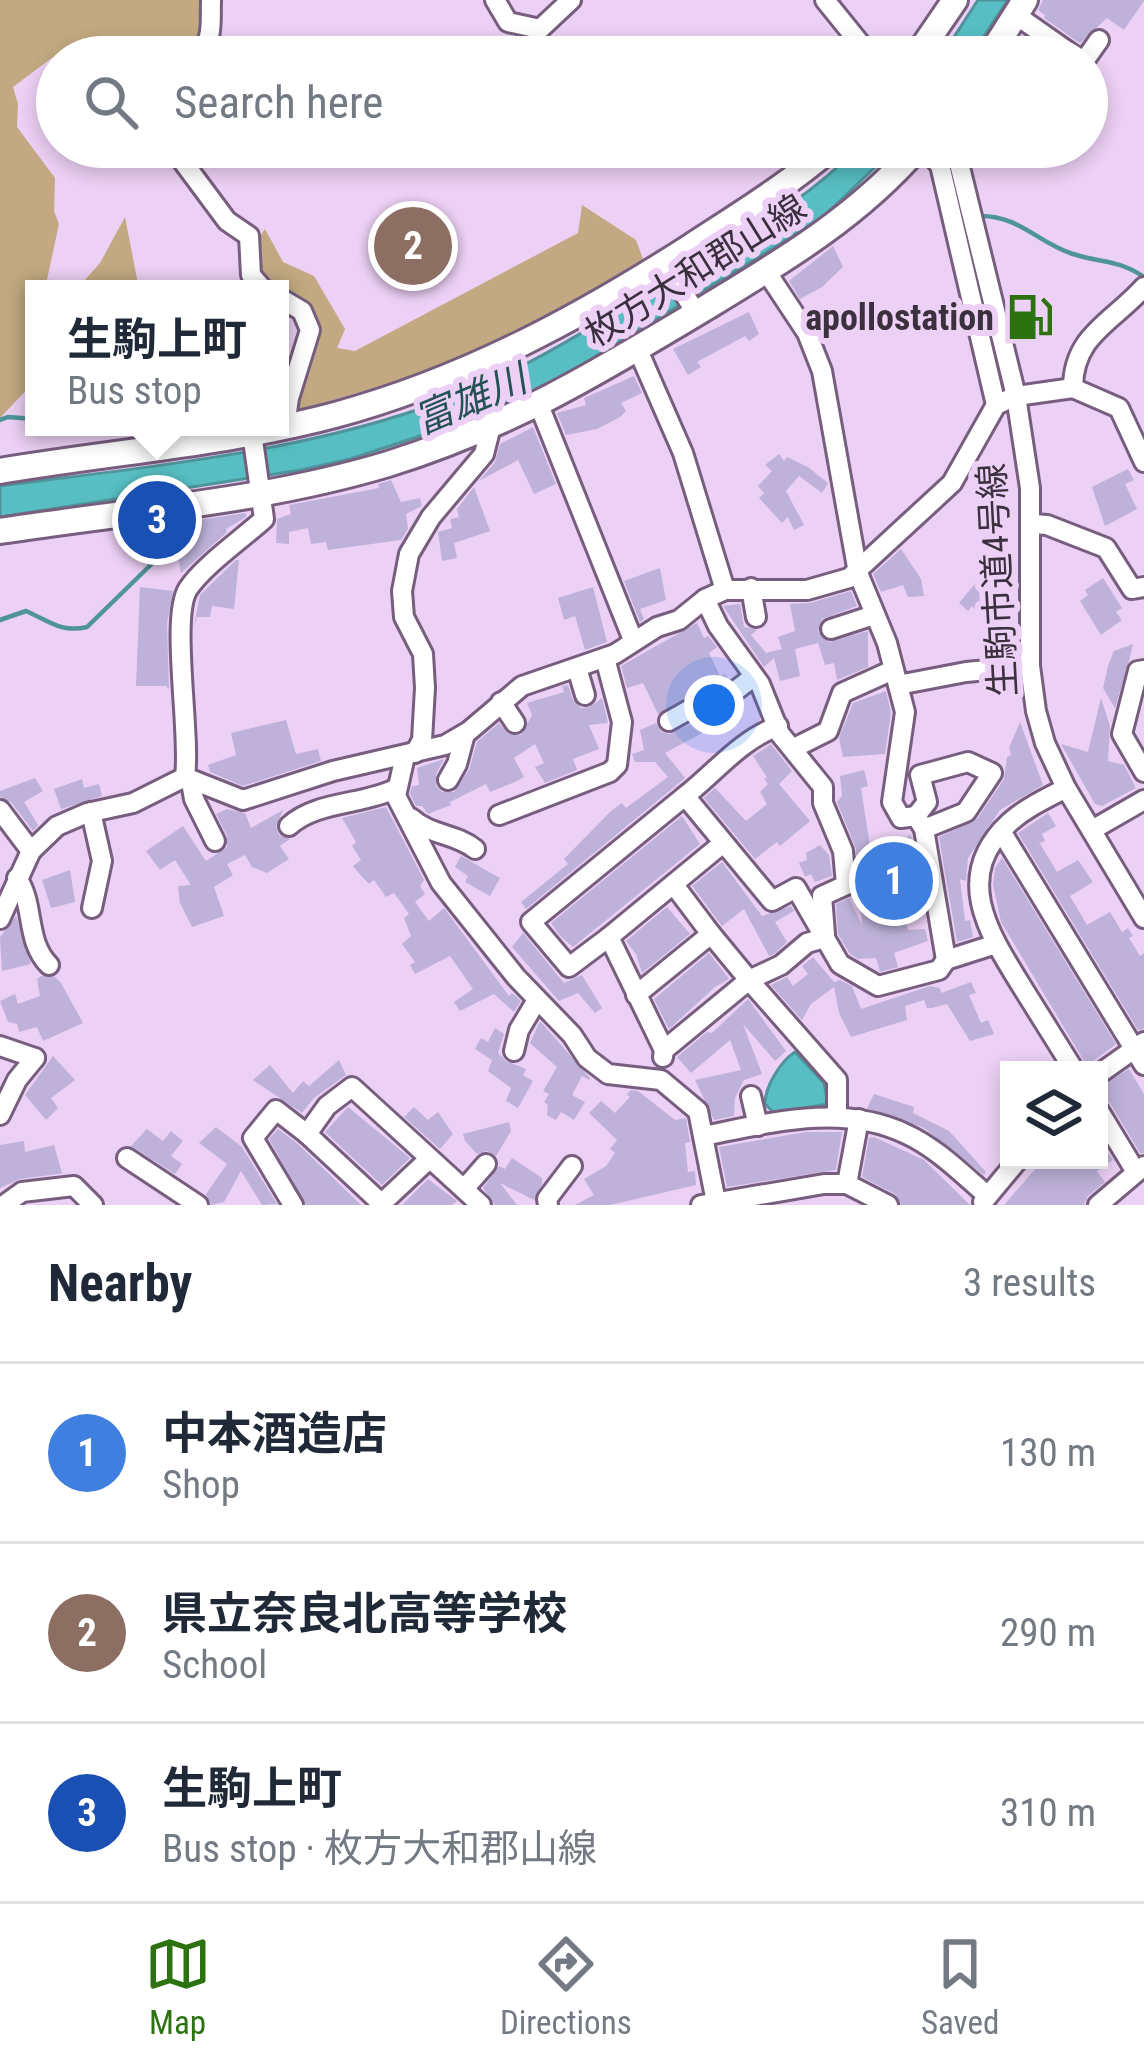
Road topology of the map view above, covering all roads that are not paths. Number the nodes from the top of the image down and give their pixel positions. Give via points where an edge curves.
1 (211, 0) edge
2 (495, 0) edge
3 (571, 0) edge
4 (825, 0) edge
5 (955, 0) edge
6 (1020, 8) edge
7 (210, 36) edge
8 (854, 36) edge
9 (930, 36) edge
10 (1002, 36) edge
11 (1052, 36) edge
12 (188, 168) edge
13 (805, 168) edge
14 (898, 168) edge
15 (941, 168) edge
16 (962, 168) edge
17 (980, 238) junction
18 (958, 243) junction
19 (665, 263) junction
20 (766, 271) junction
21 (255, 280) edge
22 (1144, 287) edge
23 (289, 303) edge
24 (696, 313) junction
25 (638, 350) junction
26 (289, 354) edge
27 (302, 357) junction
28 (289, 388) edge
29 (1073, 388) junction
30 (1016, 396) junction
31 (539, 405) junction
32 (996, 405) junction
33 (1144, 407) edge
34 (1119, 408) junction
35 (289, 425) edge
36 (491, 426) junction
37 (232, 436) edge
38 (252, 436) edge
39 (1144, 461) edge
40 (0, 471) edge
41 (262, 494) junction
42 (1032, 524) junction
43 (0, 531) edge
44 (858, 573) junction
45 (1144, 586) edge
46 (751, 588) junction
47 (725, 590) junction
48 (706, 599) junction
49 (874, 615) junction
50 (756, 616) dead end
51 (831, 629) dead end
52 (633, 640) junction
53 (605, 658) junction
54 (1030, 666) junction
55 (578, 668) junction
56 (1144, 670) edge
57 (752, 678) junction
58 (896, 678) junction
59 (585, 695) dead end
60 (501, 702) junction
61 (669, 721) dead end
62 (515, 723) dead end
63 (778, 726) junction
64 (465, 734) junction
65 (794, 748) junction
66 (410, 755) junction
67 (1144, 772) edge
68 (188, 779) junction
69 (448, 780) dead end
70 (1066, 788) junction
71 (395, 789) junction
72 (685, 796) junction
73 (1144, 800) edge
74 (0, 810) edge
75 (402, 810) junction
76 (91, 812) junction
77 (499, 815) dead end
78 (289, 826) dead end
79 (1092, 830) junction
80 (1001, 831) junction
81 (215, 841) dead end
82 (722, 844) junction
83 (475, 849) dead end
84 (31, 851) junction
85 (16, 878) junction
86 (674, 885) junction
87 (1138, 897) edge
88 (92, 908) dead end
89 (1144, 918) edge
90 (0, 919) edge
91 (711, 934) junction
92 (609, 937) junction
93 (824, 938) junction
94 (996, 944) junction
95 (946, 960) junction
96 (49, 965) dead end
97 (749, 980) junction
98 (637, 995) junction
99 (537, 1000) junction
100 (0, 1046) edge
101 (664, 1050) junction
102 (514, 1051) dead end
103 (1141, 1052) edge
104 (1068, 1061) edge
105 (1108, 1069) edge
106 (661, 1080) junction
107 (751, 1096) dead end
108 (0, 1115) edge
109 (837, 1115) junction
110 (860, 1119) junction
111 (1108, 1124) edge
112 (758, 1126) junction
113 (307, 1134) junction
114 (703, 1136) junction
115 (127, 1158) dead end
116 (429, 1160) junction
117 (486, 1164) dead end
118 (572, 1166) dead end
119 (1011, 1169) edge
120 (1140, 1169) edge
121 (847, 1184) junction
122 (464, 1189) junction
123 (167, 1198) edge
124 (762, 1200) edge
125 (984, 1201) edge
126 (380, 1204) edge
127 (708, 1204) edge
128 (4, 1205) edge
129 (93, 1205) edge
130 (198, 1205) edge
131 (293, 1205) edge
132 (481, 1205) edge
133 (548, 1205) edge
134 (888, 1205) edge
135 (1098, 1205) edge

1 - 7 street
2 - 3 street via 508,22 540,29
4 - 8 street
5 - 9 main road
6 - 10 main road
6 - 11 street
12 - 21 street via 227,221 249,236
13 - 19 main road, 枚方大和郡山線
14 - 20 main road, 枚方大和郡山線
15 - 18 street
16 - 17 street, 生駒市道4号線
17 - 18 street
17 - 30 street, 生駒市道4号線
18 - 32 street
19 - 24 street
19 - 35 main road, 枚方大和郡山線 via 500,357
20 - 24 main road, 枚方大和郡山線
20 - 44 street via 817,352
22 - 29 street via 1076,358
23 - 27 street via 310,331
24 - 25 main road, 枚方大和郡山線
25 - 31 main road, 枚方大和郡山線
25 - 47 street via 683,453
26 - 27 street
27 - 28 street
29 - 30 street
29 - 34 street
30 - 32 street
30 - 42 street, 生駒市道4号線
31 - 36 main road, 枚方大和郡山線
31 - 52 street
32 - 44 street via 952,483
33 - 34 street
34 - 39 street
36 - 41 main road, 枚方大和郡山線 via 389,464
36 - 66 street via 484,454 409,554 404,617 423,654 425,688 422,740
37 - 40 main road, 枚方大和郡山線
38 - 41 street
41 - 43 main road, 枚方大和郡山線
41 - 68 street via 264,519 184,599
42 - 45 street via 1095,541 1132,589
42 - 54 street, 生駒市道4号線
44 - 46 street via 807,590
44 - 49 street
46 - 47 street
46 - 50 street
47 - 48 street
48 - 52 street
48 - 57 street
49 - 51 street
49 - 58 street
52 - 53 street
53 - 55 street
53 - 77 street via 622,722 617,765
54 - 58 street
54 - 70 street, 生駒市道4号線 via 1045,742
55 - 59 street
55 - 60 street via 538,678
56 - 67 street via 1122,734
57 - 61 street
57 - 63 street
58 - 65 street via 842,692 828,731
58 - 95 street via 904,712 892,802 901,818 920,822
60 - 62 street
60 - 64 street
63 - 65 street
63 - 72 street via 732,752
64 - 66 street
64 - 69 street
65 - 93 street via 823,787 843,851 846,885 822,896
66 - 68 street via 243,800
66 - 71 street
68 - 76 street
68 - 81 street
70 - 79 street, 生駒市道4号線
70 - 80 street
71 - 75 street
71 - 78 street via 305,814
72 - 82 street
72 - 92 street via 531,922 569,967
73 - 79 street
74 - 84 street
75 - 83 street via 429,832
75 - 99 street via 441,883
76 - 84 street via 57,826
76 - 88 street via 102,861
79 - 87 street, 生駒市道4号線
80 - 94 street via 980,885
80 - 103 street
82 - 86 street
82 - 93 street via 772,901 796,888
84 - 85 street
85 - 90 street
85 - 96 street
86 - 91 street
86 - 92 street
87 - 89 street, 生駒市道4号線
91 - 97 street
91 - 98 street
92 - 98 street
93 - 95 street via 840,964 878,986 939,970
93 - 97 street
94 - 95 street
94 - 104 street
97 - 101 street
97 - 109 street via 837,1080
98 - 101 street
99 - 102 street
99 - 106 street via 608,1074
100 - 108 street via 35,1058
101 - 106 street
103 - 105 street
106 - 114 street via 698,1111
107 - 112 street
109 - 110 street
109 - 112 street
110 - 121 street
110 - 125 street via 934,1150
111 - 120 street
112 - 114 street
113 - 116 street via 352,1087
113 - 126 street
113 - 131 street via 276,1110 253,1138
114 - 127 street
115 - 123 street
116 - 122 street
116 - 126 street
117 - 122 street
118 - 133 street
119 - 125 street
120 - 135 street
121 - 124 street
121 - 134 street
122 - 132 street
123 - 130 street
124 - 127 street
128 - 129 street via 22,1192 74,1186

